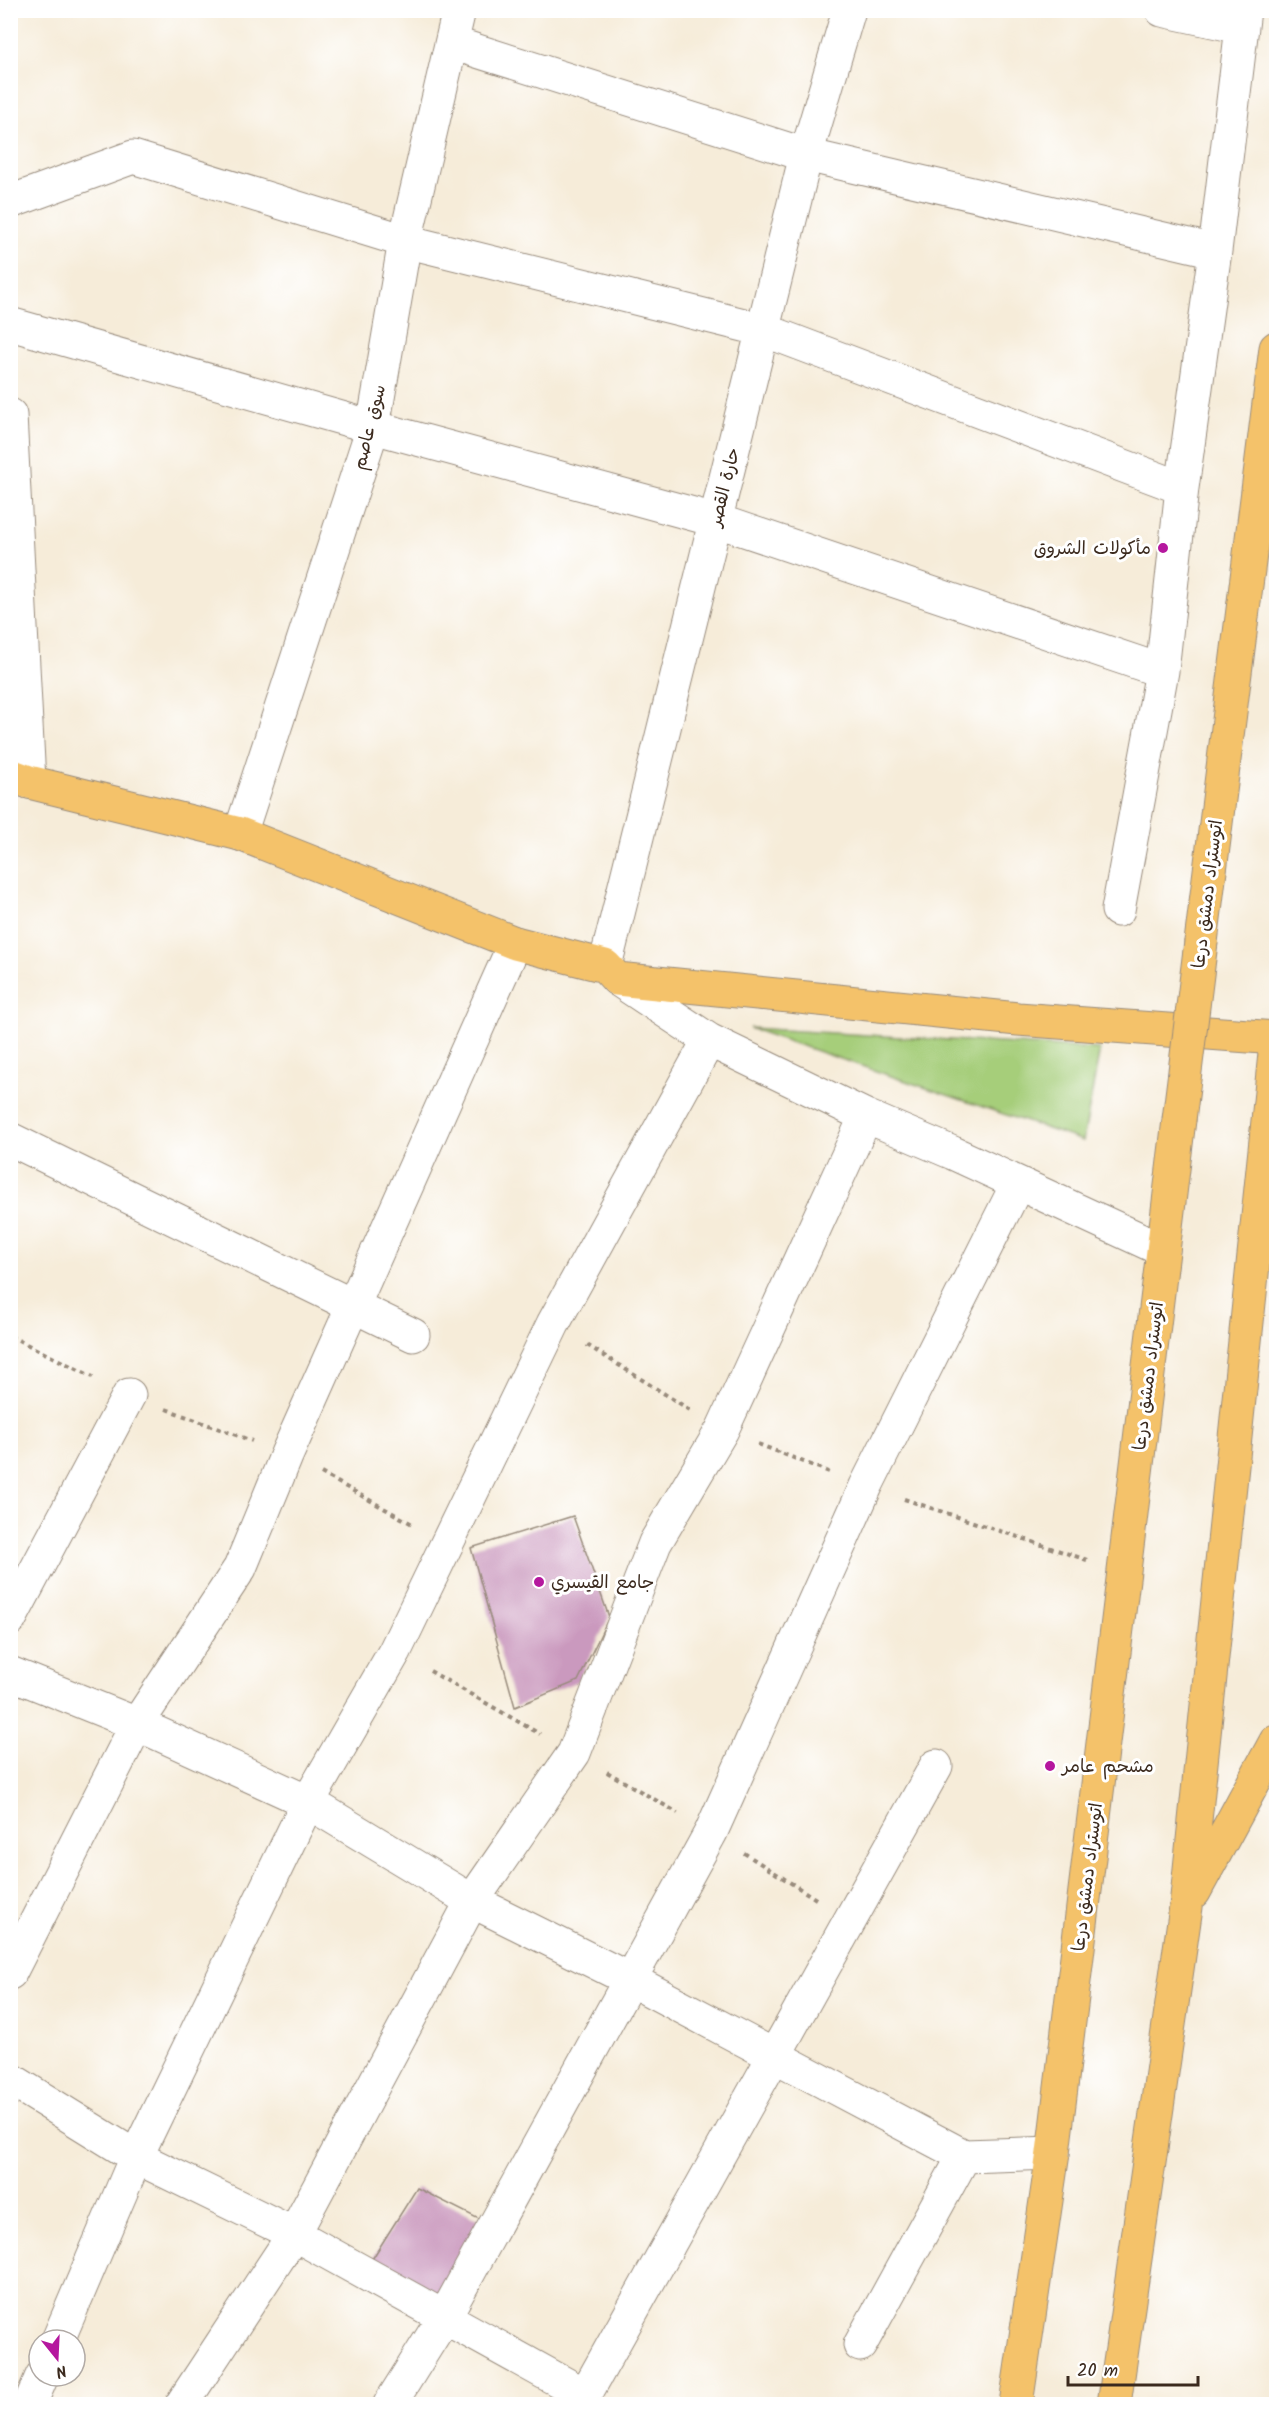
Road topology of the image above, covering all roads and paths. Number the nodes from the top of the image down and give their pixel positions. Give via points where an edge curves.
1 (459, 10) edge
2 (849, 10) edge
3 (1162, 10) edge
4 (1243, 19) edge
5 (452, 43) junction
6 (806, 155) junction
7 (10, 202) edge
8 (405, 242) junction
9 (1215, 250) junction
10 (10, 324) edge
11 (764, 330) junction
12 (1276, 348) edge
13 (10, 415) edge
14 (373, 427) junction
15 (1182, 489) junction
16 (716, 520) junction
17 (1162, 671) junction
18 (20, 779) edge
19 (240, 834) junction
20 (1118, 910) dead end
21 (515, 943) junction
22 (611, 972) junction
23 (1276, 1038) edge
24 (709, 1040) junction
25 (1276, 1044) edge
26 (866, 1116) junction
27 (10, 1139) edge
28 (1018, 1183) junction
29 (1163, 1250) junction
30 (353, 1306) junction
31 (553, 1324) junction
32 (413, 1335) dead end
33 (10, 1336) edge
34 (129, 1395) junction
35 (722, 1430) junction
36 (287, 1454) junction
37 (866, 1486) junction
38 (447, 1544) junction
39 (1124, 1572) junction
40 (10, 1619) edge
41 (395, 1652) junction
42 (10, 1673) edge
43 (137, 1724) junction
44 (1276, 1742) edge
45 (574, 1753) junction
46 (936, 1766) dead end
47 (309, 1802) junction
48 (711, 1832) junction
49 (472, 1901) junction
50 (1186, 1907) junction
51 (850, 1920) junction
52 (10, 1973) edge
53 (631, 1980) junction
54 (774, 2056) junction
55 (10, 2079) edge
56 (1053, 2154) junction
57 (964, 2156) junction
58 (136, 2157) junction
59 (294, 2234) junction
60 (445, 2316) junction
61 (63, 2328) edge
62 (860, 2345) dead end
63 (37, 2388) edge
64 (583, 2400) edge
65 (30, 2404) edge
66 (182, 2404) edge
67 (390, 2404) edge
68 (1016, 2404) edge
69 (1114, 2404) edge

1 - 5 street, سوق عاصم
2 - 6 street, حارة القصر
3 - 4 street
4 - 9 street
5 - 6 street
5 - 8 street, سوق عاصم
6 - 9 street
6 - 11 street, حارة القصر
7 - 8 street via 133,157
8 - 11 street
8 - 14 street, سوق عاصم
9 - 15 street
10 - 14 street
11 - 15 street
11 - 16 street, حارة القصر
12 - 29 main road, اتوستراد دمشق درعا, bridge
13 - 18 street
14 - 16 street
14 - 19 street, سوق عاصم
15 - 17 street
16 - 17 street
16 - 22 street, حارة القصر
17 - 20 street
18 - 19 main road
19 - 21 main road
21 - 22 main road
21 - 30 street
22 - 23 main road via 1018,1019
22 - 24 street
24 - 26 street
24 - 31 street
25 - 50 main road
26 - 28 street
26 - 35 street
27 - 30 street
28 - 29 street
28 - 37 street
29 - 39 main road, اتوستراد دمشق درعا
30 - 32 street
30 - 36 street
31 - 35 path
31 - 38 street
33 - 34 path
34 - 36 path
34 - 40 street
35 - 37 path
35 - 45 street via 655,1543
36 - 38 path
36 - 43 street via 240,1568
37 - 39 path
37 - 48 street
38 - 41 street
39 - 56 main road, اتوستراد دمشق درعا
41 - 45 path
41 - 47 street
42 - 43 street
43 - 47 street
43 - 52 street
44 - 50 main road
45 - 48 path
45 - 49 street
46 - 51 street
47 - 49 street
47 - 58 street
48 - 51 path
48 - 53 street
49 - 53 street
49 - 59 street
50 - 69 main road
51 - 54 street
53 - 54 street
53 - 60 street
54 - 57 street
54 - 64 street
55 - 58 street
56 - 57 street
56 - 68 main road, اتوستراد دمشق درعا
57 - 62 street
58 - 59 street
58 - 61 street
59 - 60 street
59 - 66 street
60 - 64 street
60 - 67 street
63 - 65 street

